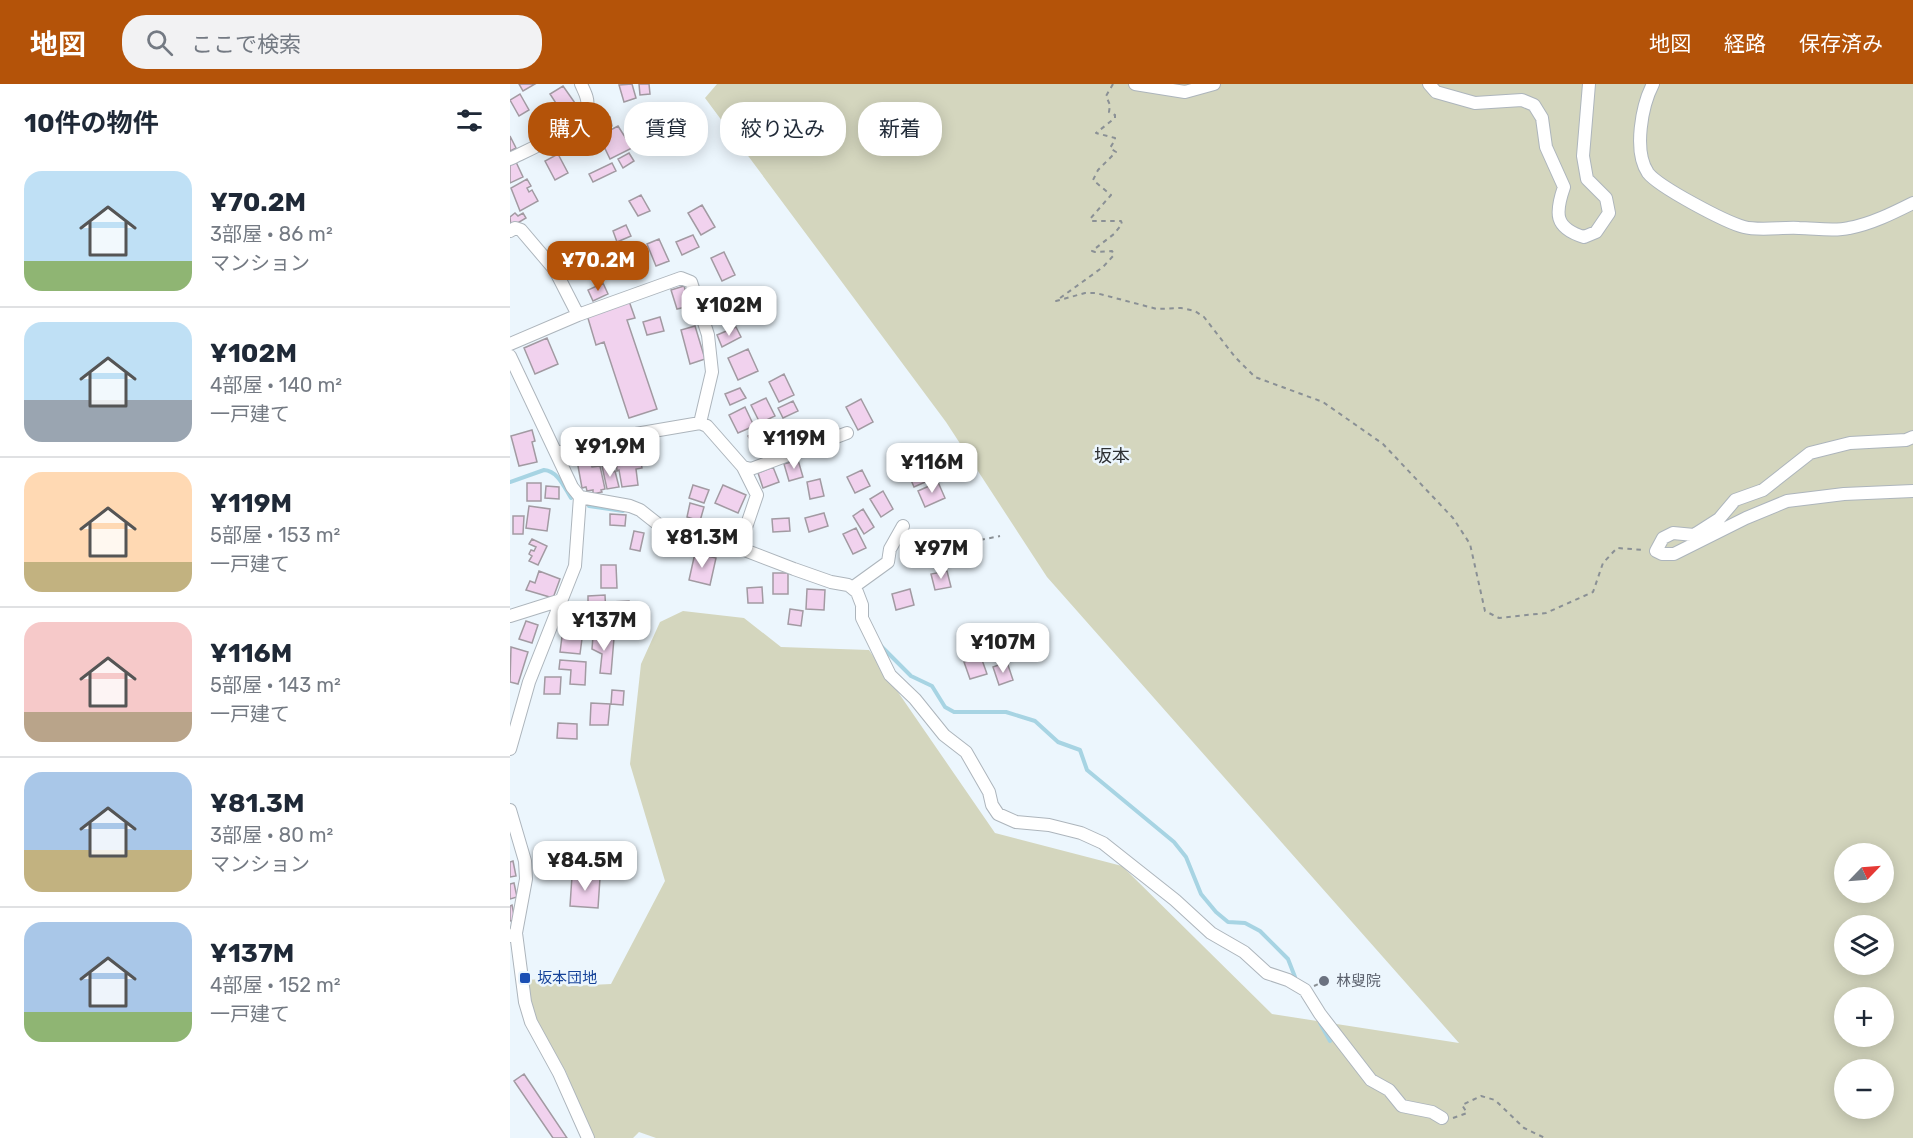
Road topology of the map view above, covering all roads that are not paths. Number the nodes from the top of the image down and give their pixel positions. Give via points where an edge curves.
1 (581, 84) edge
2 (1135, 84) edge
3 (1214, 84) edge
4 (1429, 84) edge
5 (1589, 84) edge
6 (1653, 84) edge
7 (510, 159) edge
8 (1913, 203) edge
9 (510, 231) edge
10 (578, 315) junction
11 (510, 344) edge
12 (510, 356) edge
13 (700, 423) junction
14 (847, 433) dead end
15 (1913, 437) edge
16 (557, 453) junction
17 (743, 466) junction
18 (1913, 491) edge
19 (580, 498) junction
20 (903, 526) dead end
21 (739, 548) junction
22 (852, 588) junction
23 (561, 600) junction
24 (510, 616) edge
25 (510, 749) edge
26 (510, 810) edge
27 (513, 934) edge
28 (1442, 1118) road end
29 (588, 1138) edge

1 - 7 street via 587,98 578,119 556,136
2 - 3 street via 1185,92
4 - 5 street via 1436,92 1475,103 1522,100 1534,105 1542,118 1546,147 1564,187 1556,209 1571,233 1584,237 1596,232 1609,213 1606,198 1587,179 1583,156
6 - 8 street via 1647,95 1641,155 1649,173 1708,211 1744,227 1848,229
9 - 10 street via 522,230 555,270
10 - 11 street
10 - 13 street via 681,278 691,282 708,335 712,372
12 - 16 street
13 - 16 street
13 - 17 street
14 - 17 street via 751,469
15 - 18 street via 1850,443 1810,453 1763,489 1735,500 1719,519 1694,535 1673,533 1663,538 1656,551 1674,554 1787,501
16 - 19 street
17 - 21 street via 757,495
19 - 21 street via 630,506 659,525
19 - 23 street via 574,566
20 - 22 street via 890,549 888,562
21 - 22 street
22 - 28 street via 890,675 944,735 966,752 998,814 1016,822 1081,833 1103,843 1211,933 1244,952 1267,973 1305,990 1371,1080 1389,1090 1402,1106
23 - 24 street
23 - 25 street via 529,682
26 - 27 street via 525,861 526,879
27 - 29 street via 531,1022

